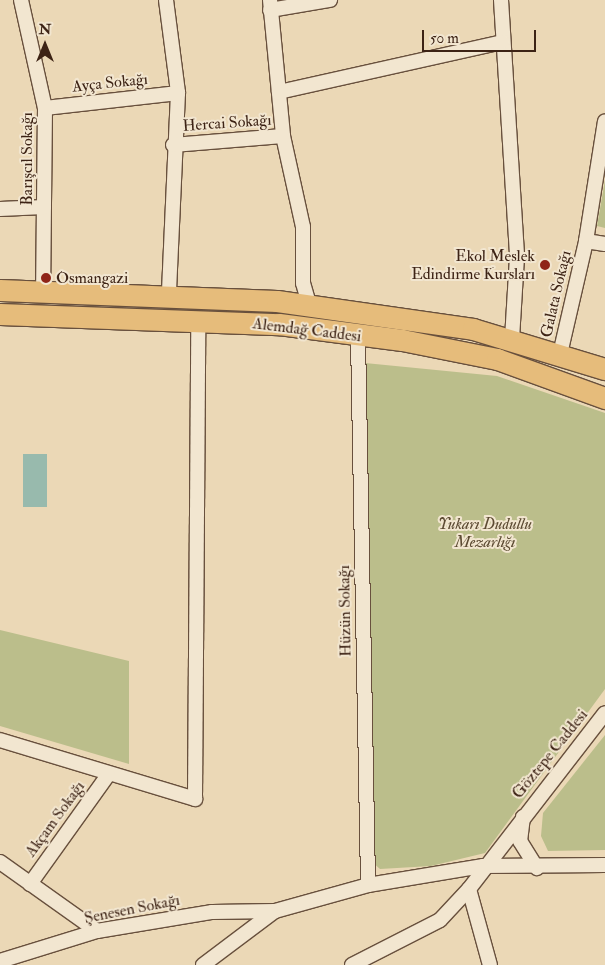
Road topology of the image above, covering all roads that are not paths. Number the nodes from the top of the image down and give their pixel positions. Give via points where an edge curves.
1 (21, 0) edge
2 (166, 0) edge
3 (330, 0) edge
4 (500, 0) edge
5 (270, 5) edge
6 (502, 42) junction
7 (279, 92) junction
8 (178, 93) junction
9 (45, 108) junction
10 (605, 121) edge
11 (283, 136) junction
12 (173, 144) junction
13 (44, 207) junction
14 (0, 209) edge
15 (586, 241) junction
16 (605, 244) edge
17 (0, 290) edge
18 (43, 291) junction
19 (169, 294) junction
20 (310, 307) junction
21 (0, 314) edge
22 (198, 320) junction
23 (358, 336) junction
24 (512, 339) junction
25 (560, 354) junction
26 (605, 369) edge
27 (605, 398) edge
28 (605, 713) edge
29 (0, 740) edge
30 (108, 776) junction
31 (523, 816) junction
32 (0, 862) edge
33 (605, 865) edge
34 (483, 866) junction
35 (538, 868) junction
36 (30, 884) junction
37 (368, 885) junction
38 (469, 889) junction
39 (275, 911) junction
40 (97, 931) junction
41 (0, 961) edge
42 (203, 965) edge
43 (352, 965) edge
44 (490, 965) edge

1 - 9 street, Barışcıl Sokağı
2 - 8 street
3 - 5 street
4 - 6 street
5 - 7 street
6 - 7 street
6 - 24 street via 518,257
7 - 11 street
8 - 9 street, Ayça Sokağı
8 - 12 street
9 - 13 street, Barışcıl Sokağı
10 - 15 street, Galata Sokağı
11 - 12 street, Hercai Sokağı
11 - 20 street via 303,227 303,283
12 - 19 street
13 - 14 street
13 - 18 street, Barışcıl Sokağı
15 - 16 street
15 - 25 street, Galata Sokağı
17 - 18 main road, Alemdağ Caddesi
18 - 19 main road, Alemdağ Caddesi
19 - 20 main road, Alemdağ Caddesi
20 - 24 main road, Alemdağ Caddesi via 472,329
21 - 22 main road, Alemdağ Caddesi
22 - 23 main road, Alemdağ Caddesi via 279,324
22 - 30 street via 195,799
23 - 27 main road, Alemdağ Caddesi via 402,340 497,359
23 - 37 street, Hüzün Sokağı
24 - 25 main road, Alemdağ Caddesi
25 - 26 main road, Alemdağ Caddesi
28 - 31 street, Göztepe Caddesi
29 - 30 street
30 - 36 street, Akçam Sokağı
31 - 34 street, Göztepe Caddesi
31 - 35 street, Göztepe Caddesi via 520,841
32 - 36 street
33 - 35 street
34 - 35 street
34 - 37 street
34 - 38 street, Göztepe Caddesi
36 - 40 street
37 - 39 street
38 - 43 street, Göztepe Caddesi via 440,920
38 - 44 street
39 - 40 street, Şenesen Sokağı via 212,912
39 - 42 street
40 - 41 street, Şenesen Sokağı

